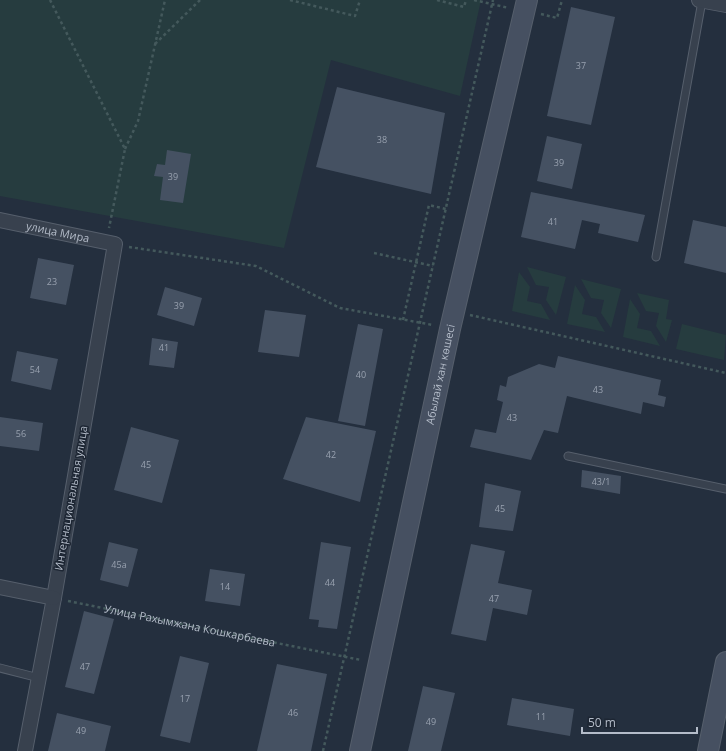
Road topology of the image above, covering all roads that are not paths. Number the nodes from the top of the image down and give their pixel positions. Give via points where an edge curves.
1 (527, 0) edge
2 (701, 0) edge
3 (726, 5) edge
4 (0, 220) edge
5 (110, 244) joint
6 (656, 257) dead end
7 (568, 456) dead end
8 (726, 489) edge
9 (0, 587) edge
10 (54, 598) junction
11 (726, 662) edge
12 (0, 668) edge
13 (39, 678) junction
14 (25, 751) edge
15 (360, 751) edge
16 (708, 751) edge

1 - 15 street, Абылай хан көшесі via 452,320
2 - 3 street
2 - 6 lane
4 - 5 street, улица Мира
5 - 10 street, Интернациональная улица
7 - 8 lane
9 - 10 street
10 - 13 street, Интернациональная улица
11 - 16 street
12 - 13 lane
13 - 14 street, Интернациональная улица

